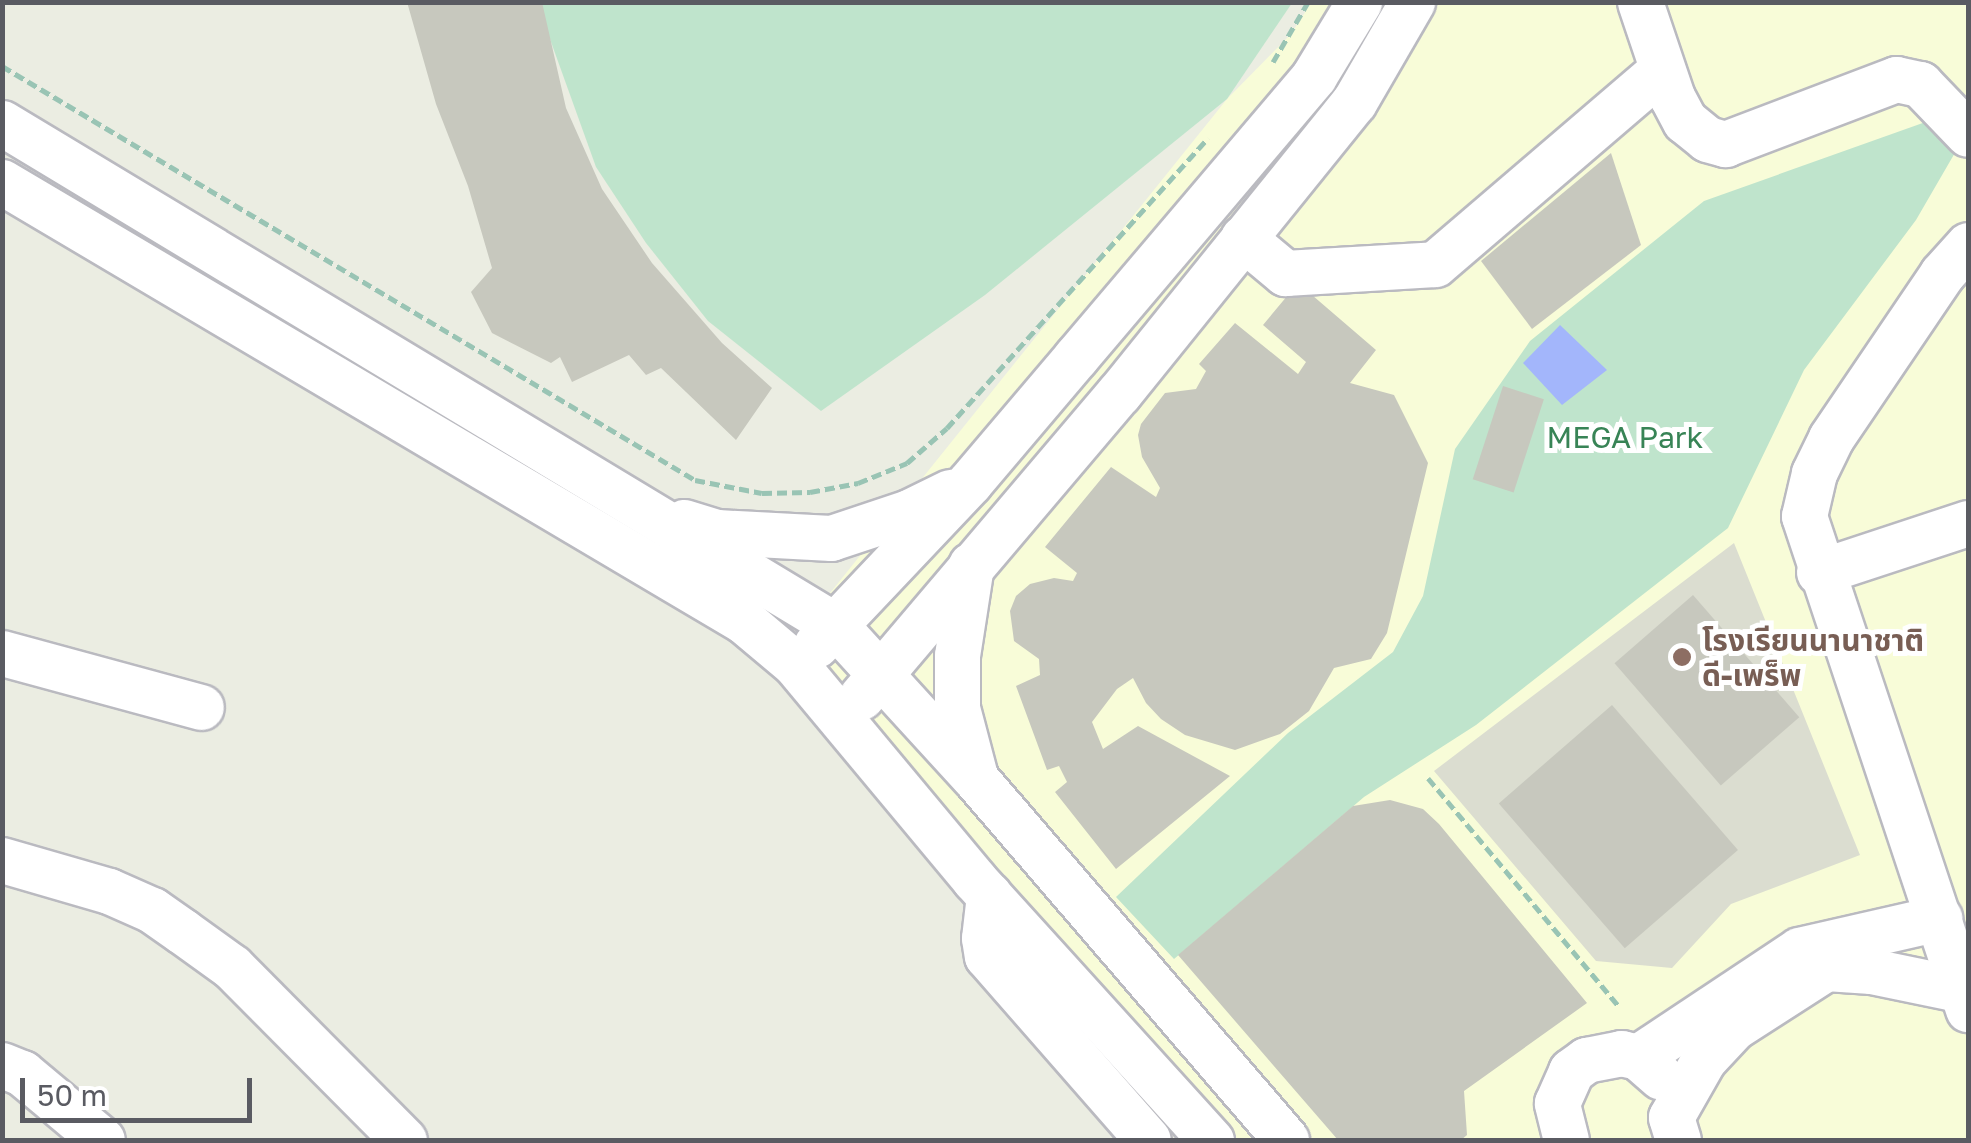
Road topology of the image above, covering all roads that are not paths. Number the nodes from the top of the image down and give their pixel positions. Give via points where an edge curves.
1 (1359, 2) edge
2 (1412, 2) edge
3 (1640, 2) edge
4 (1660, 72) junction
5 (2, 123) edge
6 (1968, 134) edge
7 (2, 182) edge
8 (1243, 238) junction
9 (1968, 246) edge
10 (970, 482) junction
11 (644, 511) junction
12 (1968, 522) edge
13 (971, 563) junction
14 (1818, 572) junction
15 (836, 626) junction
16 (2, 652) edge
17 (795, 664) junction
18 (882, 677) junction
19 (201, 706) dead end
20 (839, 720) junction
21 (975, 778) junction
22 (2, 860) edge
23 (989, 895) junction
24 (1939, 918) junction
25 (1966, 999) edge
26 (1638, 1057) junction
27 (2, 1065) edge
28 (1561, 1122) edge
29 (1671, 1132) edge
30 (102, 1140) edge
31 (404, 1140) edge
32 (1148, 1140) edge
33 (1211, 1140) edge
34 (1286, 1140) edge
35 (1525, 1140) edge

1 - 10 street via 1314,76
2 - 8 street via 1354,102
3 - 4 street
4 - 6 street via 1685,121 1708,140 1725,144 1896,79 1920,84
4 - 8 street via 1435,264 1285,273
5 - 11 street
7 - 17 street via 744,621
8 - 13 street
9 - 14 street via 1942,274 1814,473 1804,516
10 - 11 street via 832,538 718,532
10 - 15 street
11 - 15 street
12 - 14 street
13 - 18 street
13 - 21 street via 957,656 958,708
14 - 24 street
15 - 17 street
15 - 18 street
16 - 19 street
17 - 20 street
18 - 20 street
18 - 21 street
20 - 23 street
21 - 34 street
22 - 31 street via 109,890 167,920 232,967
23 - 32 street via 987,956
23 - 33 street
24 - 25 street
24 - 26 street via 1799,950
25 - 29 street via 1871,970 1826,968 1734,1027 1704,1059
26 - 28 street via 1602,1054 1571,1071
26 - 29 street via 1664,1082
27 - 30 street via 22,1073
28 - 35 street

